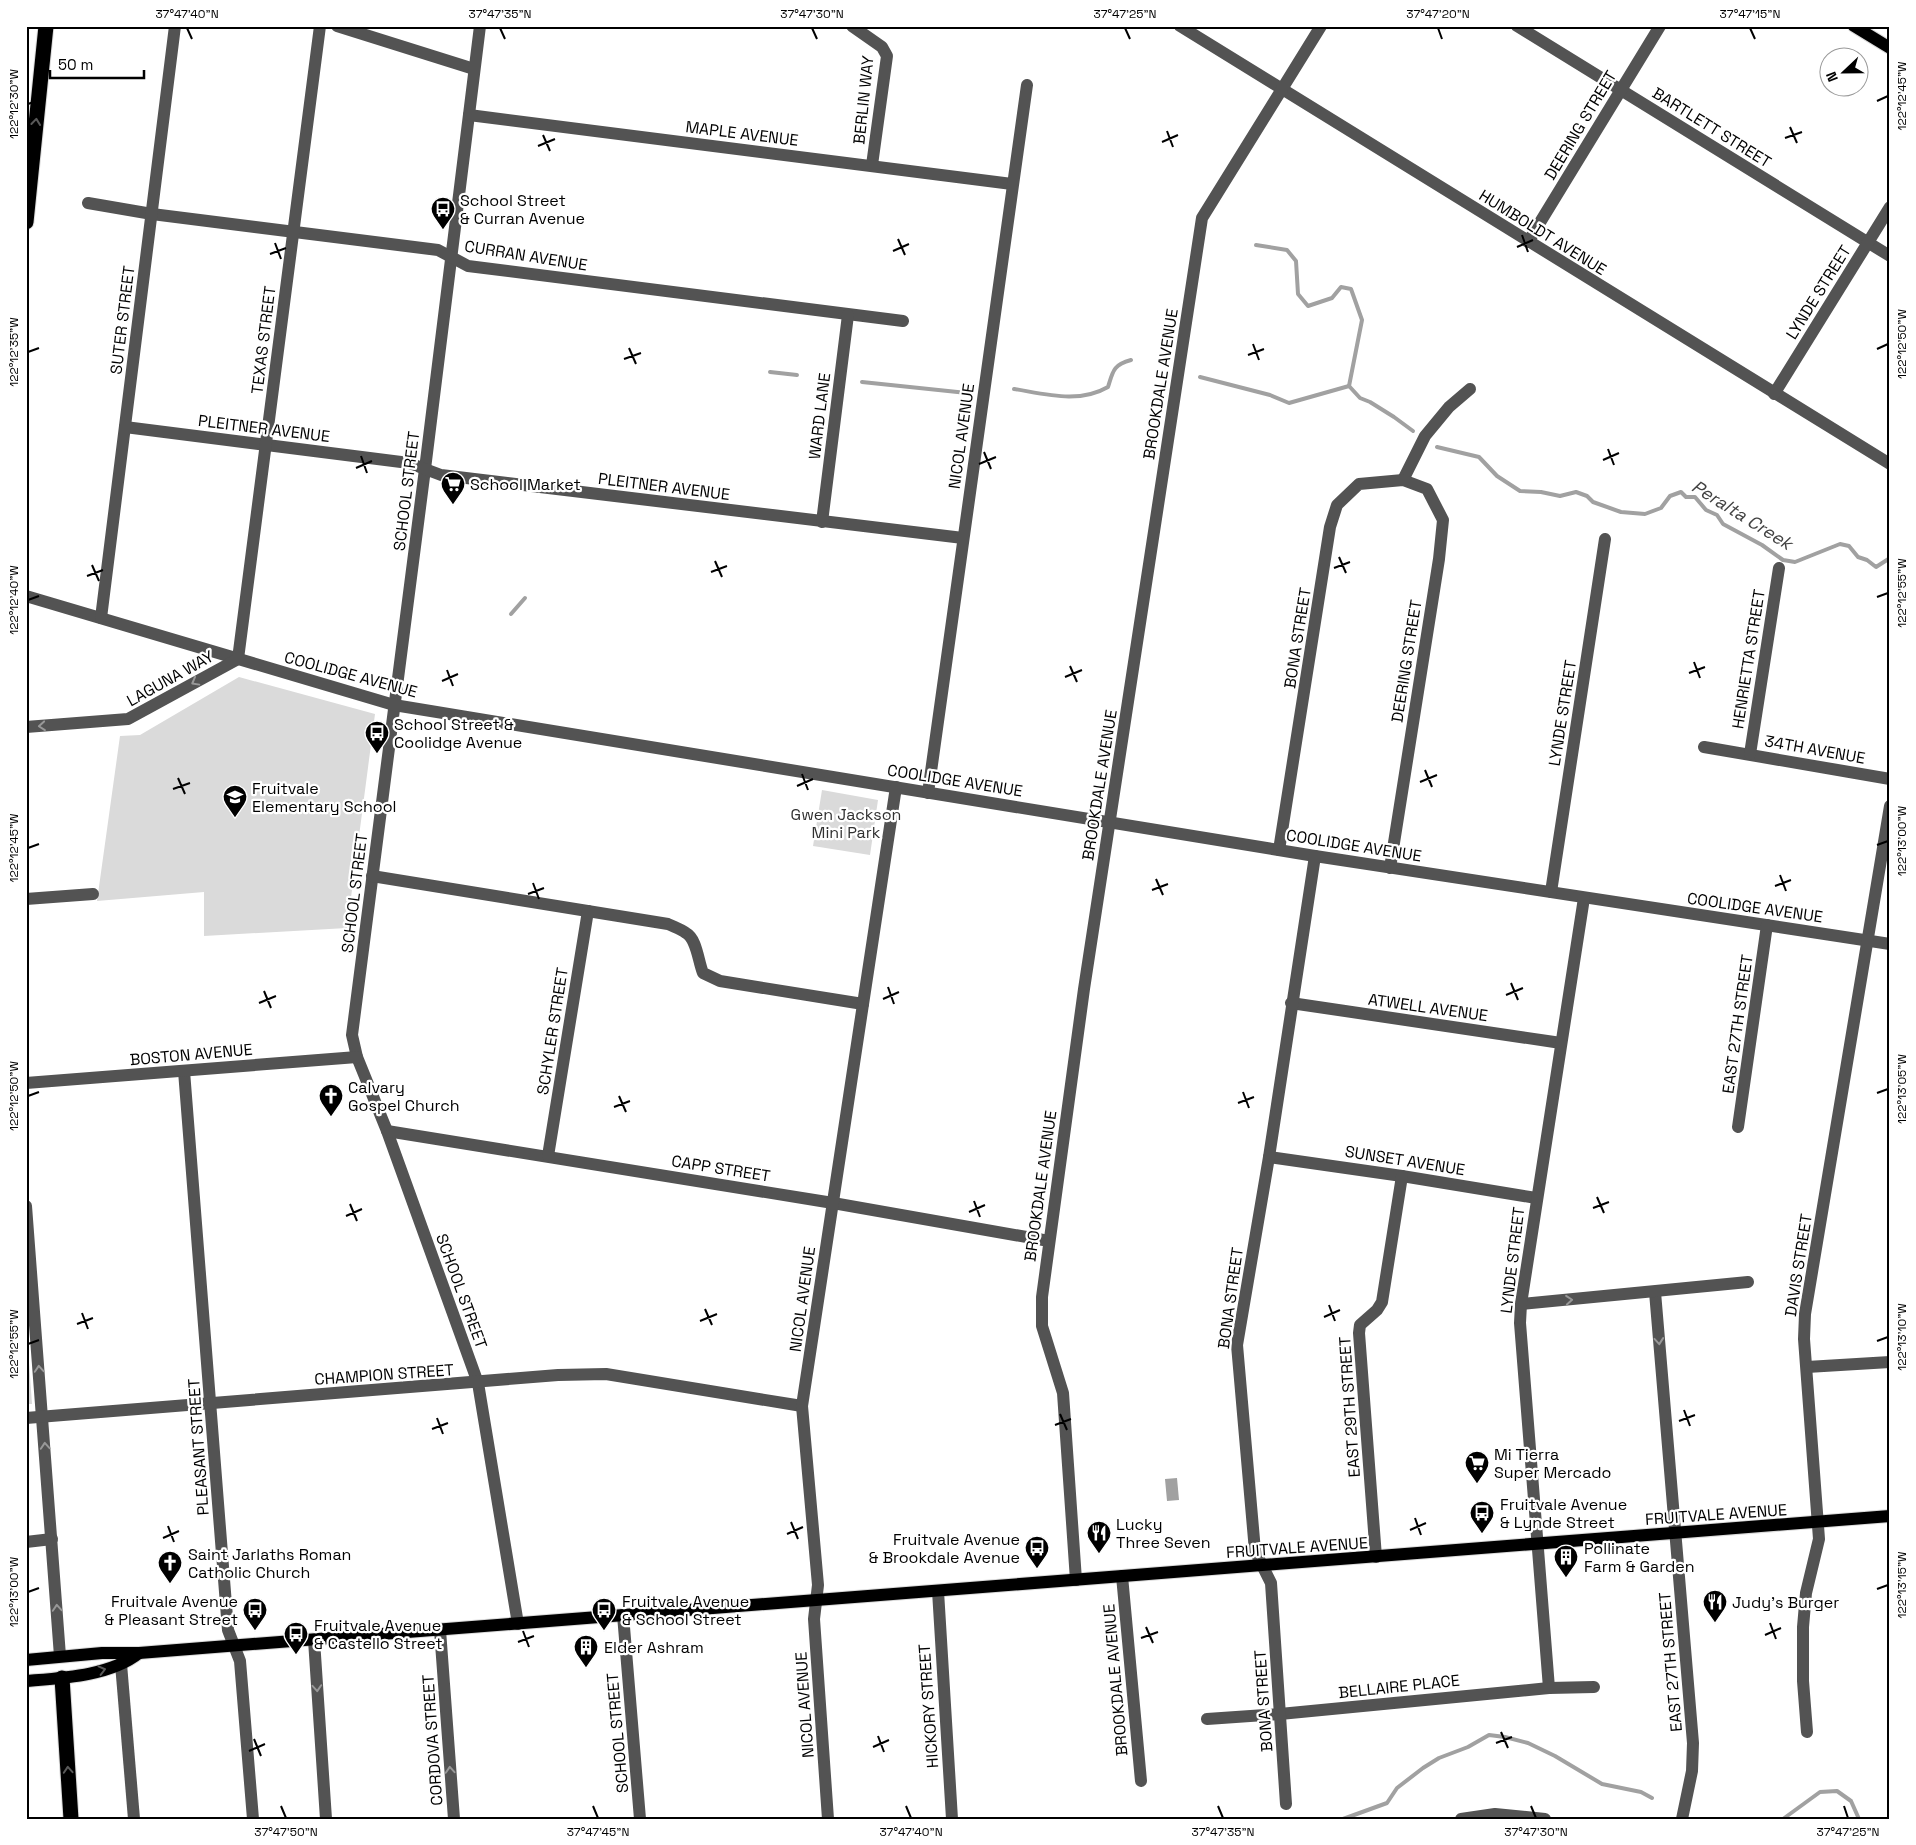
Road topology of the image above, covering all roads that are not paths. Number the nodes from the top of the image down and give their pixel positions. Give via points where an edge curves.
1 (46, 26) edge
2 (176, 26) edge
3 (320, 26) edge
4 (337, 26) edge
5 (480, 26) edge
6 (852, 26) edge
7 (1180, 26) edge
8 (1321, 26) edge
9 (1517, 26) edge
10 (1660, 26) edge
11 (1854, 26) edge
12 (1890, 48) edge
13 (474, 69) junction
14 (1027, 85) dead end
15 (1620, 90) junction
16 (1282, 91) junction
17 (468, 115) junction
18 (872, 165) junction
19 (1012, 184) junction
20 (88, 203) dead end
21 (1890, 207) edge
22 (152, 214) junction
23 (26, 222) edge
24 (294, 232) junction
25 (1528, 242) junction
26 (1868, 242) junction
27 (1890, 256) edge
28 (452, 259) junction
29 (848, 315) junction
30 (903, 321) dead end
31 (1470, 389) dead end
32 (1774, 394) junction
33 (125, 427) junction
34 (266, 444) junction
35 (1890, 464) edge
36 (425, 469) junction
37 (1403, 480) junction
38 (822, 522) junction
39 (963, 538) junction
40 (1605, 539) dead end
41 (1779, 568) dead end
42 (26, 596) edge
43 (101, 618) junction
44 (238, 659) junction
45 (394, 705) junction
46 (26, 728) edge
47 (1704, 747) dead end
48 (1750, 754) junction
49 (1890, 779) edge
50 (896, 788) junction
51 (928, 793) junction
52 (1890, 806) edge
53 (1109, 822) junction
54 (1279, 850) junction
55 (1315, 856) junction
56 (1390, 868) junction
57 (372, 876) junction
58 (1550, 892) junction
59 (93, 894) dead end
60 (1584, 898) junction
61 (26, 899) edge
62 (588, 910) junction
63 (1767, 925) junction
64 (1866, 940) junction
65 (1890, 944) edge
66 (1291, 1003) junction
67 (863, 1004) junction
68 (1560, 1043) junction
69 (357, 1057) junction
70 (184, 1071) junction
71 (26, 1083) edge
72 (1738, 1127) dead end
73 (387, 1131) junction
74 (548, 1156) junction
75 (1269, 1157) junction
76 (1402, 1176) junction
77 (1536, 1198) junction
78 (833, 1203) junction
79 (26, 1206) edge
80 (1049, 1241) junction
81 (1748, 1282) dead end
82 (1655, 1292) junction
83 (1521, 1304) junction
84 (1890, 1362) edge
85 (1807, 1367) junction
86 (478, 1383) junction
87 (211, 1403) junction
88 (802, 1406) junction
89 (43, 1417) junction
90 (26, 1418) edge
91 (1890, 1516) edge
92 (1819, 1522) junction
93 (1675, 1533) junction
94 (52, 1540) junction
95 (26, 1542) edge
96 (1538, 1544) junction
97 (1376, 1557) junction
98 (1262, 1566) junction
99 (1122, 1576) junction
100 (1076, 1580) junction
101 (938, 1591) junction
102 (816, 1600) junction
103 (623, 1616) junction
104 (518, 1624) junction
105 (440, 1630) junction
106 (314, 1640) junction
107 (234, 1646) junction
108 (139, 1653) junction
109 (60, 1656) junction
110 (26, 1660) edge
111 (121, 1664) junction
112 (62, 1678) junction
113 (26, 1681) edge
114 (1594, 1687) dead end
115 (1549, 1688) junction
116 (1280, 1714) junction
117 (1207, 1719) dead end
118 (1807, 1732) dead end
119 (1141, 1781) dead end
120 (1286, 1804) dead end
121 (70, 1819) edge
122 (134, 1819) edge
123 (252, 1819) edge
124 (326, 1819) edge
125 (454, 1819) edge
126 (640, 1819) edge
127 (828, 1819) edge
128 (952, 1819) edge
129 (1461, 1819) edge
130 (1545, 1819) edge
131 (1682, 1819) edge

23 -> 1 highway
2 - 22 street, SUTER STREET
3 - 24 street, TEXAS STREET
4 - 13 street
5 - 13 street, SCHOOL STREET
6 - 18 street, BERLIN WAY via 882,47 887,56
7 - 16 street, HUMBOLDT AVENUE
8 - 16 street, BROOKDALE AVENUE
9 - 15 street, BARTLETT STREET
10 - 15 street, DEERING STREET
11 - 12 main road
13 - 17 street, SCHOOL STREET
14 - 19 street, NICOL AVENUE
15 - 25 street, DEERING STREET
15 - 26 street, BARTLETT STREET
16 - 25 street, HUMBOLDT AVENUE
16 - 53 street, BROOKDALE AVENUE via 1202,218
17 - 18 street, MAPLE AVENUE
17 - 28 street, SCHOOL STREET
18 - 19 street, MAPLE AVENUE
19 - 39 street, NICOL AVENUE
20 - 22 street, CURRAN AVENUE
21 - 26 street, LYNDE STREET
22 - 24 street, CURRAN AVENUE
22 - 33 street, SUTER STREET
24 - 28 street, CURRAN AVENUE via 438,250
24 - 34 street, TEXAS STREET
25 - 32 street, HUMBOLDT AVENUE
26 - 27 street, BARTLETT STREET
26 - 32 street, LYNDE STREET
28 - 29 street, CURRAN AVENUE via 468,266
28 - 36 street, SCHOOL STREET
29 - 30 street, CURRAN AVENUE
29 - 38 street, WARD LANE
31 - 37 street via 1448,407 1425,436
32 - 35 street, HUMBOLDT AVENUE
33 - 34 street, PLEITNER AVENUE
33 - 43 street, SUTER STREET
34 - 36 street, PLEITNER AVENUE via 409,463
34 - 44 street, TEXAS STREET
36 - 38 street, PLEITNER AVENUE via 441,475
36 - 45 street, SCHOOL STREET
37 - 54 street, BONA STREET via 1359,484 1337,505 1330,527
37 - 56 street, DEERING STREET via 1428,489 1443,520
38 - 39 street, PLEITNER AVENUE
39 - 51 street, NICOL AVENUE
40 - 58 street, LYNDE STREET
41 - 48 street, HENRIETTA STREET
42 - 43 street, COOLIDGE AVENUE
43 - 44 street, COOLIDGE AVENUE
44 - 45 street, COOLIDGE AVENUE
44 -> 46 street, LAGUNA WAY via 128,719
45 - 50 street, COOLIDGE AVENUE
45 - 57 street, SCHOOL STREET
47 - 48 street, 34TH AVENUE
48 - 49 street, 34TH AVENUE
50 - 51 street, COOLIDGE AVENUE
50 - 67 street, NICOL AVENUE
51 - 53 street, COOLIDGE AVENUE
52 - 64 street, DAVIS STREET
53 - 54 street, COOLIDGE AVENUE
53 - 80 street, BROOKDALE AVENUE
54 - 55 street, COOLIDGE AVENUE
55 - 56 street, COOLIDGE AVENUE
55 - 66 street, BONA STREET
56 - 58 street, COOLIDGE AVENUE
57 - 62 street
57 - 69 street, SCHOOL STREET via 352,1035
58 - 60 street, COOLIDGE AVENUE
59 - 61 street
60 - 63 street, COOLIDGE AVENUE
60 - 68 street, LYNDE STREET
62 - 67 street via 668,924 689,934 696,946 703,973 720,981
62 - 74 street, SCHYLER STREET
63 - 64 street, COOLIDGE AVENUE
63 - 72 street, EAST 27TH STREET
64 - 65 street, COOLIDGE AVENUE
64 - 85 street, DAVIS STREET via 1806,1314
66 - 68 street, ATWELL AVENUE
66 - 75 street, BONA STREET
67 - 78 street, NICOL AVENUE
68 - 77 street, LYNDE STREET
69 - 70 street, BOSTON AVENUE
69 - 73 street, SCHOOL STREET
70 - 71 street, BOSTON AVENUE
70 - 87 street, PLEASANT STREET
73 - 74 street, CAPP STREET
73 - 86 street, SCHOOL STREET
74 - 78 street, CAPP STREET
75 - 76 street, SUNSET AVENUE
75 - 98 street, BONA STREET via 1237,1345 1255,1551
76 - 77 street, SUNSET AVENUE
76 - 97 street, EAST 29TH STREET via 1382,1302 1360,1325 1359,1333
77 - 83 street, LYNDE STREET
78 - 80 street, CAPP STREET
78 - 88 street, NICOL AVENUE
89 -> 79 street
80 - 100 street, BROOKDALE AVENUE via 1042,1326 1063,1393
81 - 82 street
83 -> 82 street
82 -> 93 street, EAST 27TH STREET
83 - 96 street, LYNDE STREET
84 - 85 street
85 - 92 street, DAVIS STREET
86 - 87 street, CHAMPION STREET
86 - 88 street, CHAMPION STREET via 606,1374
86 - 104 street, SCHOOL STREET
87 - 89 street, CHAMPION STREET
87 - 107 street, PLEASANT STREET via 228,1630
88 - 102 street, NICOL AVENUE via 818,1585
89 - 90 street, CHAMPION STREET
94 -> 89 street
91 - 92 main road, FRUITVALE AVENUE
92 - 93 main road, FRUITVALE AVENUE
92 - 118 street, DAVIS STREET via 1820,1539 1806,1593 1803,1627
93 - 96 main road, FRUITVALE AVENUE
93 - 131 street, EAST 27TH STREET via 1693,1744 1692,1771
94 - 95 street
109 -> 94 street
96 - 97 main road, FRUITVALE AVENUE
96 - 115 street, LYNDE STREET
97 - 98 main road, FRUITVALE AVENUE
98 - 99 main road, FRUITVALE AVENUE
98 - 116 street, BONA STREET via 1271,1583
99 - 100 main road, FRUITVALE AVENUE
99 - 119 street, BROOKDALE AVENUE
100 - 101 main road, FRUITVALE AVENUE
101 - 102 main road, FRUITVALE AVENUE
101 - 128 street, HICKORY STREET
102 - 103 main road, FRUITVALE AVENUE
102 - 127 street, NICOL AVENUE via 814,1619
103 - 104 main road, FRUITVALE AVENUE
103 - 126 street, SCHOOL STREET
104 - 105 main road, FRUITVALE AVENUE
105 - 106 main road, FRUITVALE AVENUE
125 -> 105 street, CORDOVA STREET
106 - 107 main road, FRUITVALE AVENUE
106 -> 124 street
107 - 108 main road, FRUITVALE AVENUE
107 - 123 street, PLEASANT STREET via 240,1662
108 - 109 main road, FRUITVALE AVENUE
108 - 111 main road, FRUITVALE AVENUE
109 - 110 main road, FRUITVALE AVENUE
109 - 112 main road
112 -> 111 main road, FRUITVALE AVENUE
111 - 122 street
112 - 113 main road, FRUITVALE AVENUE
121 -> 112 highway
114 - 115 street, BELLAIRE PLACE
115 - 116 street, BELLAIRE PLACE
116 - 117 street, BELLAIRE PLACE
116 - 120 street, BONA STREET
129 - 130 street via 1495,1814

